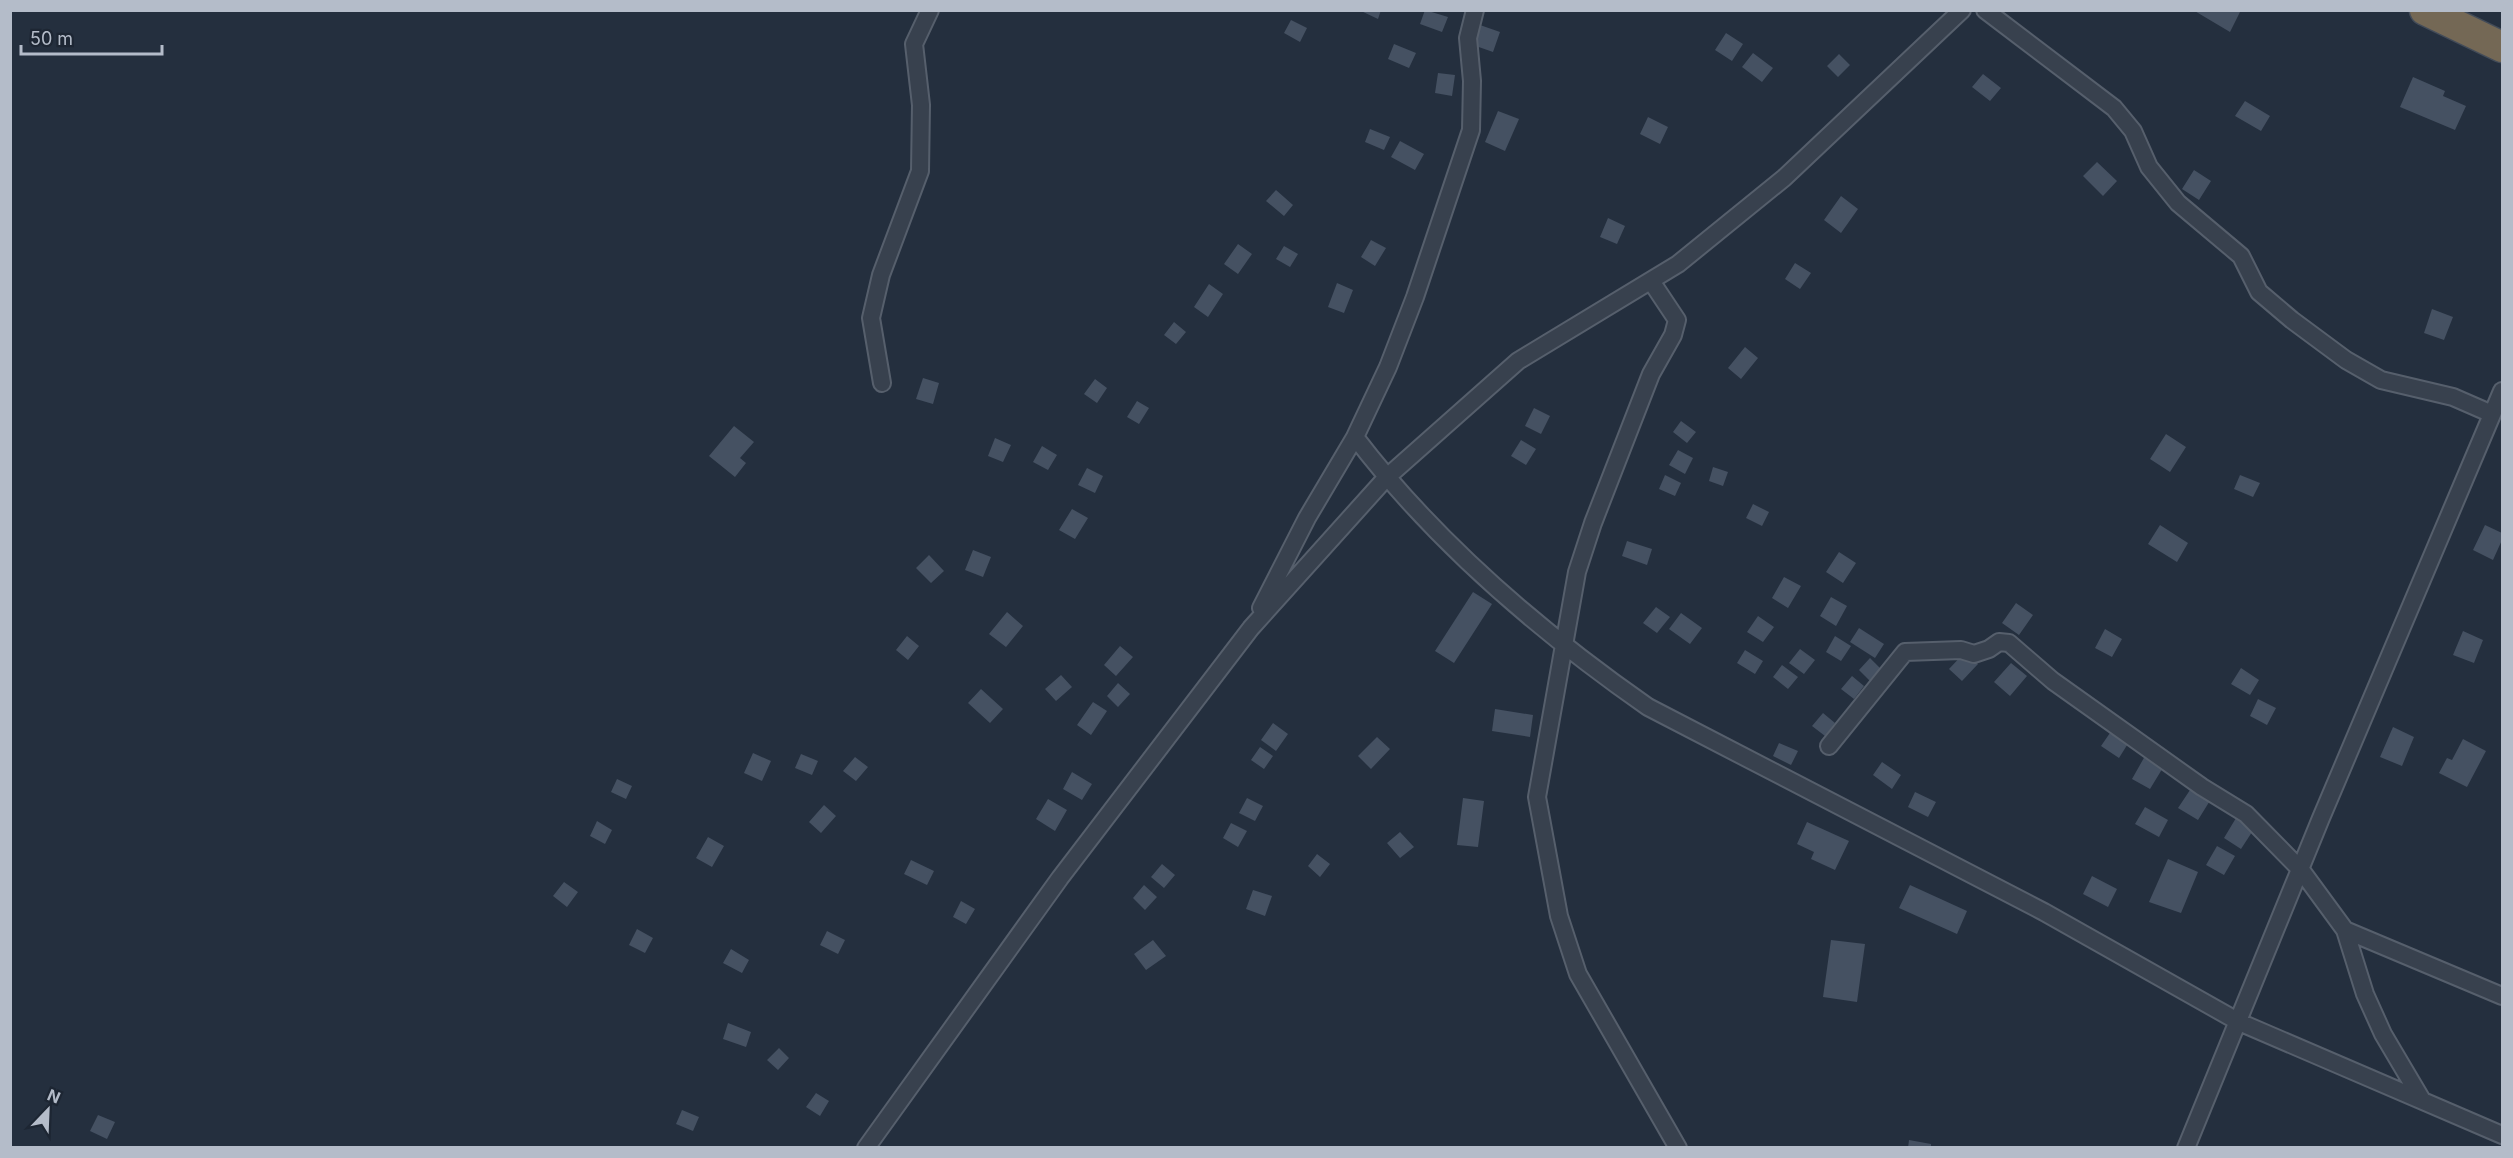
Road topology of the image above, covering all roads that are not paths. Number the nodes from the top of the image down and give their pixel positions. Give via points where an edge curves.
1 (930, 10) edge
2 (1475, 10) edge
3 (1962, 10) edge
4 (1985, 10) edge
5 (2425, 10) edge
6 (2502, 48) edge
7 (1651, 281) junction
8 (882, 383) dead end
9 (2502, 391) edge
10 (2492, 414) junction
11 (1355, 436) junction
12 (1386, 478) junction
13 (1251, 628) junction
14 (1565, 644) junction
15 (1828, 746) dead end
16 (2301, 870) junction
17 (2345, 930) junction
18 (2502, 996) edge
19 (2239, 1022) junction
20 (2422, 1100) junction
21 (2502, 1135) edge
22 (866, 1148) edge
23 (1678, 1148) edge
24 (2186, 1148) edge

1 - 8 street via 914,44 921,105 920,171 881,275 871,318
2 - 11 street via 1468,38 1471,130 1415,297
3 - 7 street via 1784,178 1678,264
4 - 10 street via 2114,108 2133,131 2148,167 2178,203 2241,256 2259,292 2292,320 2381,380 2453,397
5 - 6 highway
7 - 12 street via 1518,360
7 - 14 street via 1677,320 1651,374 1593,523 1577,572
9 - 10 street
10 - 16 street
11 - 12 street
11 - 13 street via 1307,518
12 - 13 street
12 - 14 street via 1500,593
13 - 22 street via 1060,878
14 - 19 street via 1648,707 2044,912
14 - 23 street via 1537,797 1559,916 1578,974
15 - 16 street via 1905,652 1960,650 1974,654 1999,642 2009,644 2053,681 2246,814
16 - 17 street
16 - 19 street
17 - 18 street
17 - 20 street via 2365,994 2383,1034
19 - 20 street
19 - 24 street
20 - 21 street

